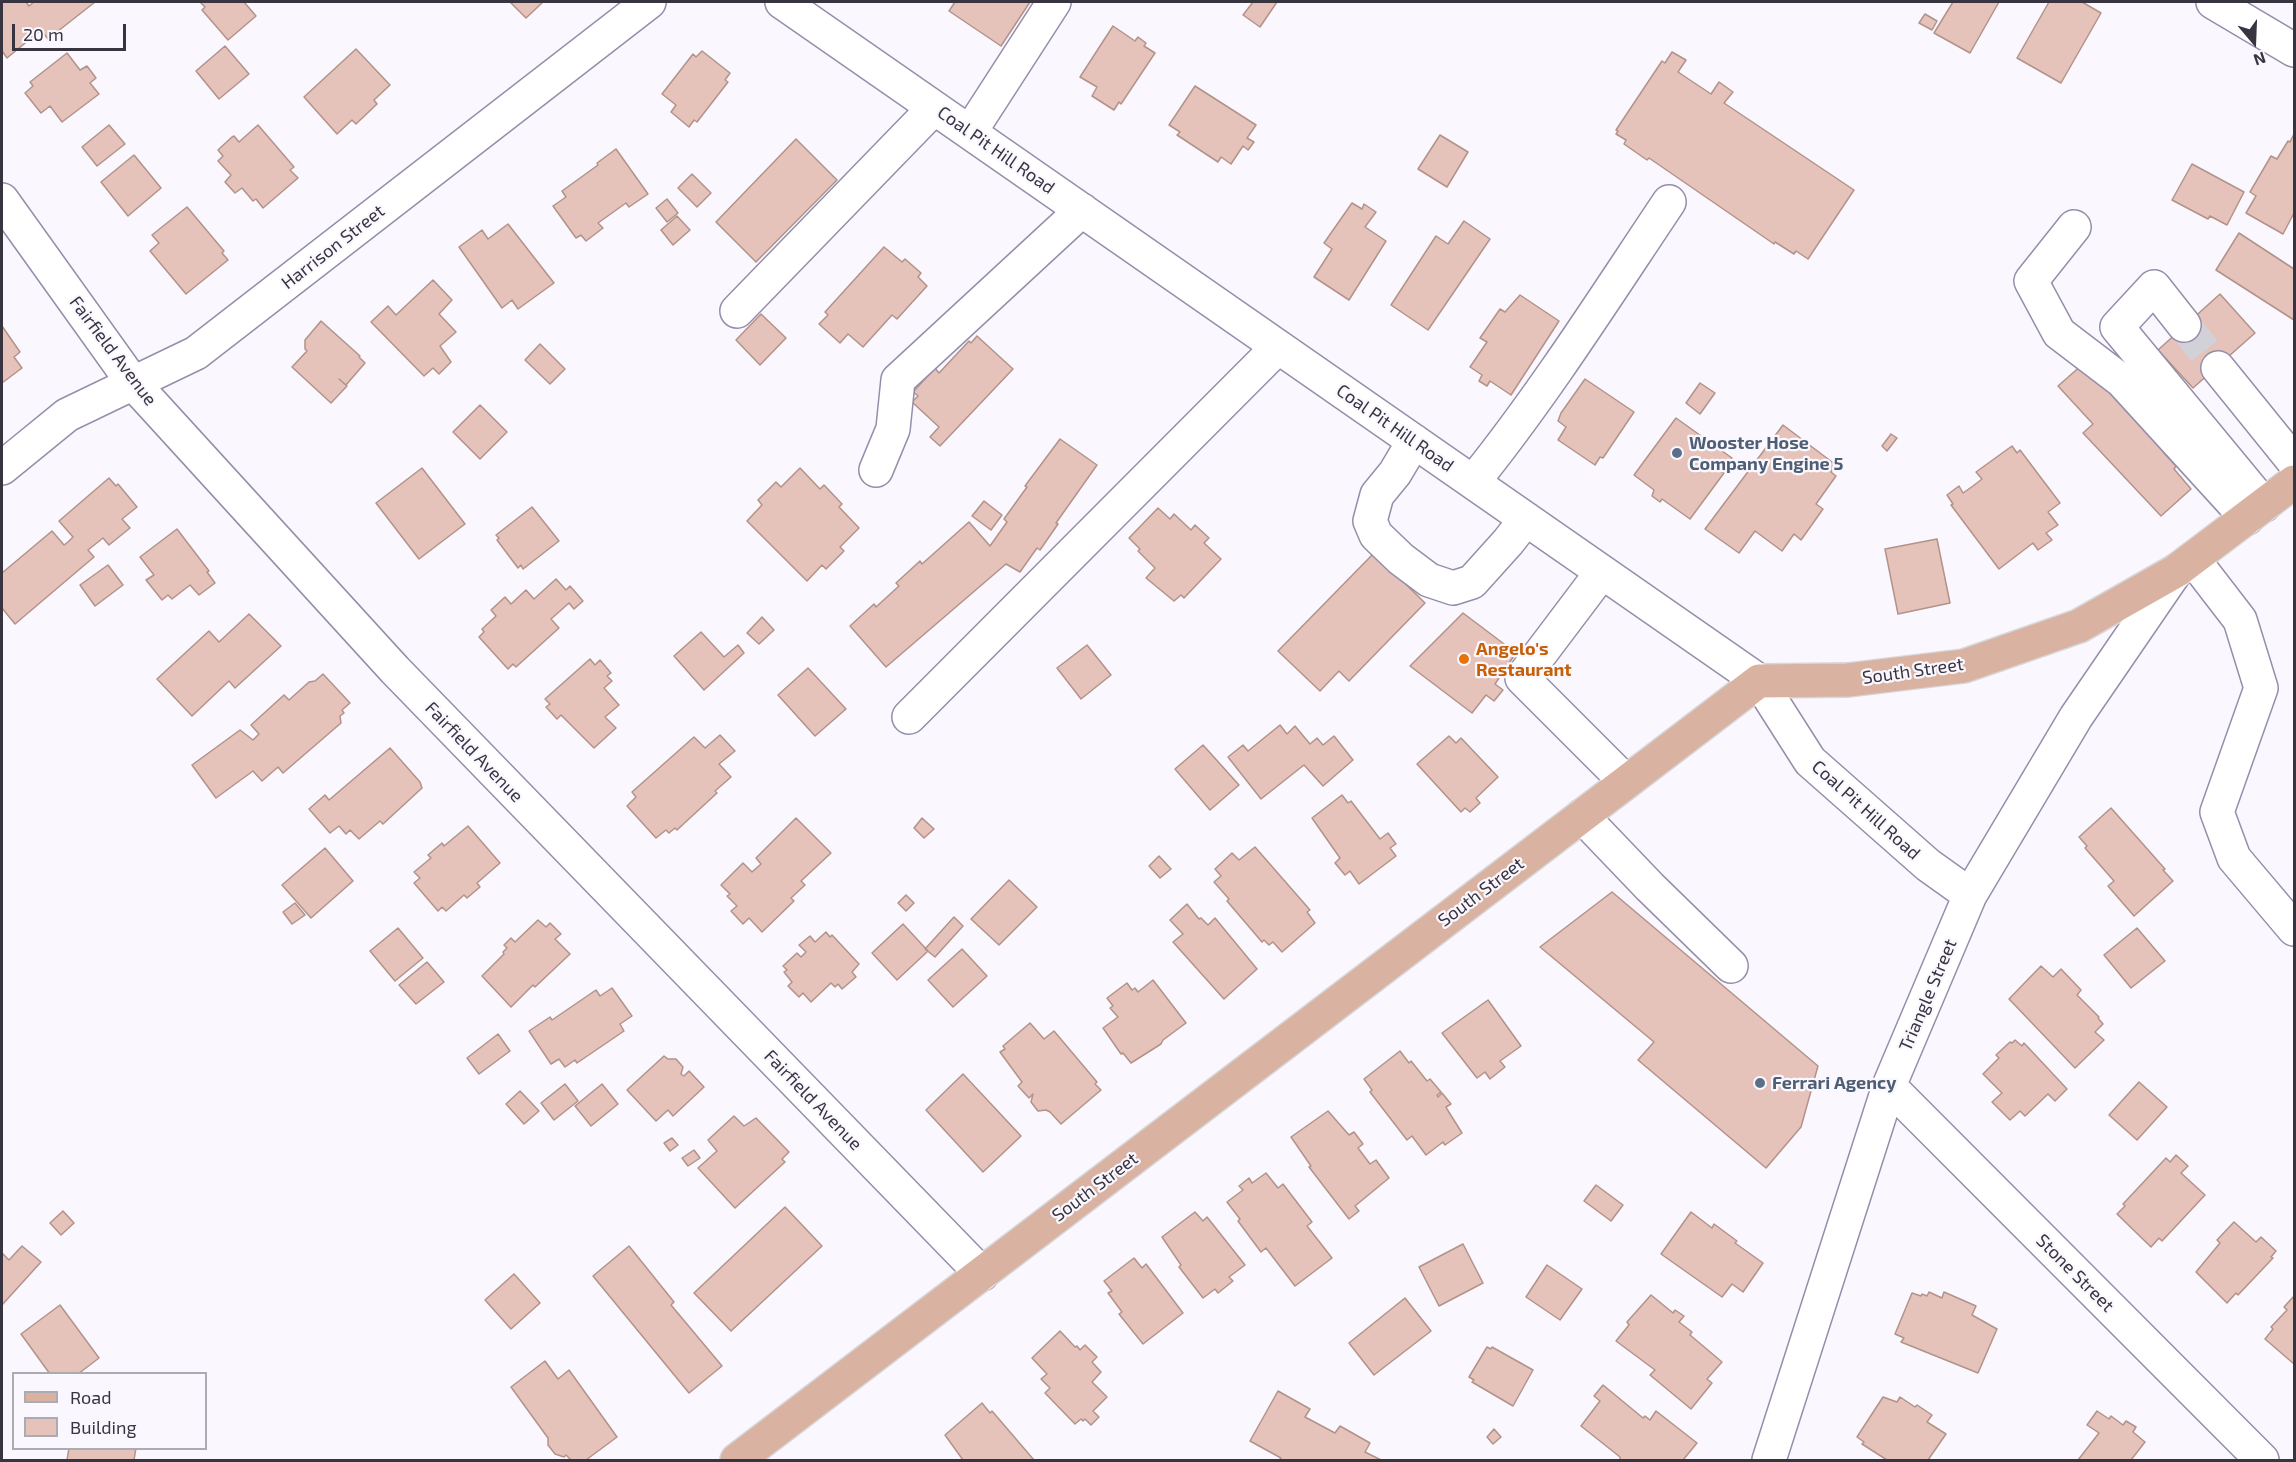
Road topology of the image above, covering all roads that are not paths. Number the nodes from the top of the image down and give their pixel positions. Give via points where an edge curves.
1 (649, 2) edge
2 (782, 2) edge
3 (1054, 2) edge
4 (2213, 2) edge
5 (2295, 50) edge
6 (934, 108) junction
7 (970, 132) junction
8 (2, 200) edge
9 (1670, 202) dead end
10 (1082, 210) junction
11 (2074, 227) dead end
12 (737, 311) dead end
13 (2184, 326) tunnel mouth
14 (1278, 347) junction
15 (2218, 368) tunnel mouth
16 (133, 383) junction
17 (1414, 441) junction
18 (2295, 462) edge
19 (2, 468) edge
20 (876, 470) dead end
21 (1473, 482) junction
22 (2295, 482) edge
23 (2255, 512) junction
24 (1526, 519) junction
25 (2184, 565) junction
26 (1602, 572) junction
27 (1759, 681) junction
28 (909, 717) dead end
29 (1626, 782) junction
30 (1582, 816) junction
31 (1970, 895) junction
32 (2295, 929) edge
33 (1731, 966) dead end
34 (1889, 1086) junction
35 (981, 1274) junction
36 (737, 1461) edge
37 (1769, 1461) edge
38 (2262, 1461) edge

1 - 16 street, Harrison Street via 196,353
2 - 6 street, Coal Pit Hill Road
3 - 7 street
4 - 5 street
6 - 7 street, Coal Pit Hill Road
6 - 12 street
7 - 10 street, Coal Pit Hill Road
8 - 16 street, Fairfield Avenue
9 - 21 street
10 - 14 street, Coal Pit Hill Road
10 - 20 street via 898,380 893,429
11 - 23 street via 2031,281 2059,333 2122,381
13 - 23 street via 2154,287 2117,327
14 - 17 street, Coal Pit Hill Road
14 - 28 street
15 - 18 street
16 - 19 street, Harrison Street via 67,415
16 - 35 street, Fairfield Avenue via 395,670
17 - 21 street, Coal Pit Hill Road
17 - 24 street via 1377,495 1370,521 1376,535 1429,580 1453,588 1472,582
21 - 24 street, Coal Pit Hill Road
22 - 23 main road, South Street
23 - 25 main road, South Street
24 - 26 street, Coal Pit Hill Road
25 - 27 main road, South Street via 2079,626 1964,666 1848,680
25 - 31 street, Triangle Street via 2076,717
25 - 32 street via 2240,620 2261,688 2217,812 2234,858
26 - 27 street, Coal Pit Hill Road
26 - 29 street via 1522,678
27 - 29 main road, South Street
27 - 31 street, Coal Pit Hill Road via 1810,761 1928,865
29 - 30 main road, South Street
30 - 33 street
30 - 35 main road, South Street
31 - 34 street, Triangle Street
34 - 37 street, Triangle Street
34 - 38 street, Stone Street
35 - 36 main road, South Street

